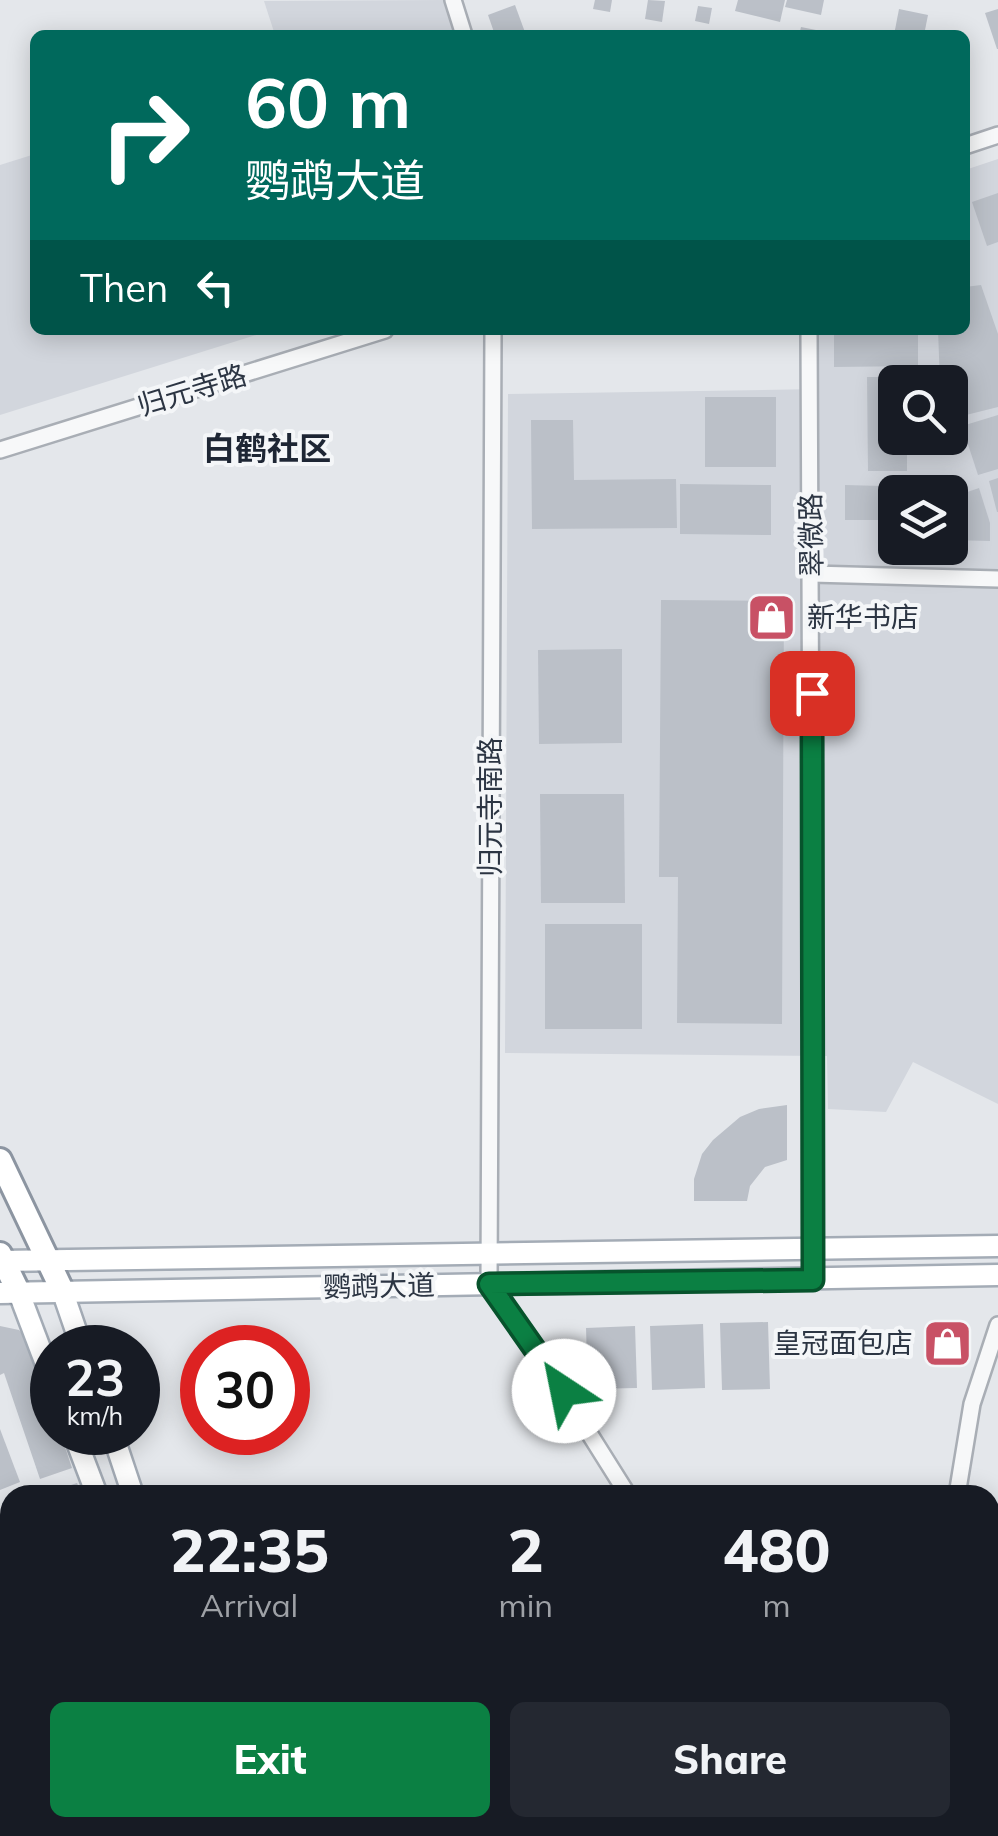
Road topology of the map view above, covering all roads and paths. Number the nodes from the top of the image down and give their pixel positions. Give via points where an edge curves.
1 (453, 0) edge
2 (462, 30) edge
3 (998, 135) edge
4 (970, 144) edge
5 (369, 335) edge
6 (493, 335) edge
7 (809, 335) edge
8 (0, 450) edge
9 (812, 574) junction
10 (998, 579) edge
11 (0, 1160) edge
12 (998, 1246) edge
13 (812, 1248) junction
14 (488, 1252) junction
15 (1, 1258) edge
16 (47, 1261) junction
17 (998, 1276) edge
18 (813, 1280) junction
19 (489, 1284) junction
20 (62, 1290) junction
21 (9, 1293) edge
22 (74, 1325) edge
23 (998, 1325) edge
24 (30, 1335) edge
25 (82, 1455) edge
26 (120, 1455) edge
27 (93, 1485) edge
28 (130, 1485) edge
29 (622, 1485) edge
30 (959, 1485) edge

1 - 2 street
3 - 4 street
5 - 8 street, 归元寺路
6 - 14 street, 归元寺南路
7 - 9 street, 翠微路
9 - 10 street
9 - 13 street, 翠微路
11 - 16 highway
12 - 13 main road, 鹦鹉大道
13 - 14 main road, 鹦鹉大道
13 - 18 street, 翠微路
14 - 16 main road, 鹦鹉大道
14 - 19 street, 归元寺南路
15 - 16 main road, 鹦鹉大道
15 - 21 highway
16 - 20 highway
17 - 18 main road, 鹦鹉大道
18 - 19 main road, 鹦鹉大道
19 - 20 main road, 鹦鹉大道
19 - 29 street
20 - 21 main road, 鹦鹉大道
20 - 22 main road
21 - 24 main road
23 - 30 street via 972,1404
25 - 27 main road
26 - 28 main road

